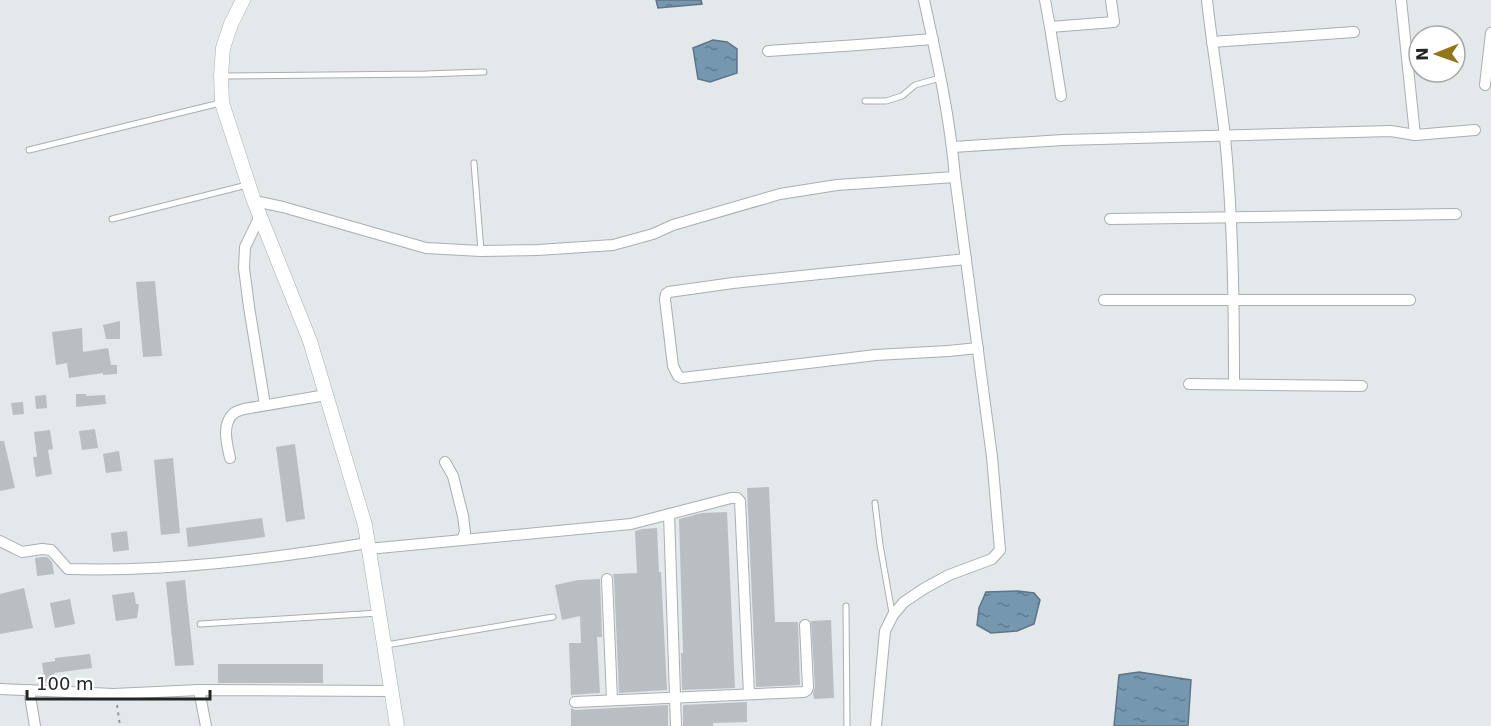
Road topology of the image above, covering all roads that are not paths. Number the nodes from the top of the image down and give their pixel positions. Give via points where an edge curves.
1 (243, 0) edge
2 (924, 0) edge
3 (1045, 0) edge
4 (1111, 0) edge
5 (1207, 0) edge
6 (1401, 0) edge
7 (1050, 27) junction
8 (1354, 32) dead end
9 (1491, 33) edge
10 (933, 39) junction
11 (1212, 42) junction
12 (768, 51) dead end
13 (484, 72) dead end
14 (221, 76) junction
15 (941, 78) junction
16 (1485, 85) dead end
17 (1061, 96) dead end
18 (865, 101) dead end
19 (222, 103) junction
20 (1474, 130) dead end
21 (1415, 135) junction
22 (1225, 136) junction
23 (953, 147) junction
24 (30, 150) dead end
25 (474, 163) dead end
26 (955, 177) junction
27 (248, 185) junction
28 (254, 201) junction
29 (1456, 214) dead end
30 (260, 216) junction
31 (1231, 217) junction
32 (112, 219) dead end
33 (1110, 219) dead end
34 (481, 251) junction
35 (966, 259) junction
36 (1104, 300) dead end
37 (1234, 300) junction
38 (1410, 300) dead end
39 (978, 348) junction
40 (1189, 384) dead end
41 (1234, 384) junction
42 (1362, 386) dead end
43 (326, 395) junction
44 (266, 405) junction
45 (230, 458) dead end
46 (445, 462) dead end
47 (875, 503) dead end
48 (669, 514) junction
49 (462, 540) junction
50 (0, 541) edge
51 (368, 546) junction
52 (607, 579) dead end
53 (846, 606) dead end
54 (378, 613) junction
55 (893, 615) junction
56 (553, 617) dead end
57 (200, 624) dead end
58 (805, 625) dead end
59 (384, 645) junction
60 (0, 689) edge
61 (29, 690) junction
62 (199, 690) junction
63 (391, 691) junction
64 (749, 694) junction
65 (675, 698) junction
66 (612, 700) junction
67 (575, 702) dead end
68 (35, 726) edge
69 (206, 726) edge
70 (397, 726) edge
71 (676, 726) edge
72 (847, 726) edge
73 (876, 726) edge

1 - 14 street via 223,48
2 - 10 street
3 - 7 street
4 - 7 street via 1114,22
5 - 11 street
6 - 21 street
7 - 17 street
8 - 11 street
9 - 16 street
10 - 12 street
10 - 15 street
11 - 22 street
13 - 14 lane
14 - 19 street
15 - 18 lane via 915,85 902,96 886,101
15 - 23 street
19 - 24 lane
19 - 27 street
20 - 21 street
21 - 22 street via 1391,131
22 - 23 street
22 - 31 street
23 - 26 street
25 - 34 lane
26 - 34 street via 837,185 780,194 613,245
26 - 35 street
27 - 28 street
27 - 32 lane
28 - 30 street
28 - 34 street via 426,248
29 - 31 street
30 - 43 street
30 - 44 street via 245,247 244,268
31 - 33 street
31 - 37 street
35 - 39 street
35 - 39 street via 669,292 665,299 673,366 682,378 876,355
36 - 37 street
37 - 38 street
37 - 41 street
39 - 55 street via 1000,550 992,559 925,588
40 - 41 street
41 - 42 street
43 - 44 street
43 - 51 street
44 - 45 street via 233,414 226,426
46 - 49 street via 453,476 463,516
47 - 55 lane
48 - 49 street via 630,524
48 - 64 street via 731,498 740,501
48 - 65 street
49 - 51 street
50 - 51 street via 22,552 51,550 68,570 139,570
51 - 54 street
52 - 66 street
53 - 72 lane
54 - 57 lane
54 - 59 street
55 - 73 street via 885,631
56 - 59 lane
58 - 64 street via 807,690
59 - 63 street
60 - 61 street
61 - 62 street
61 - 68 street
62 - 63 street
62 - 69 street
63 - 70 street
64 - 65 street
65 - 66 street
65 - 71 street
66 - 67 street

